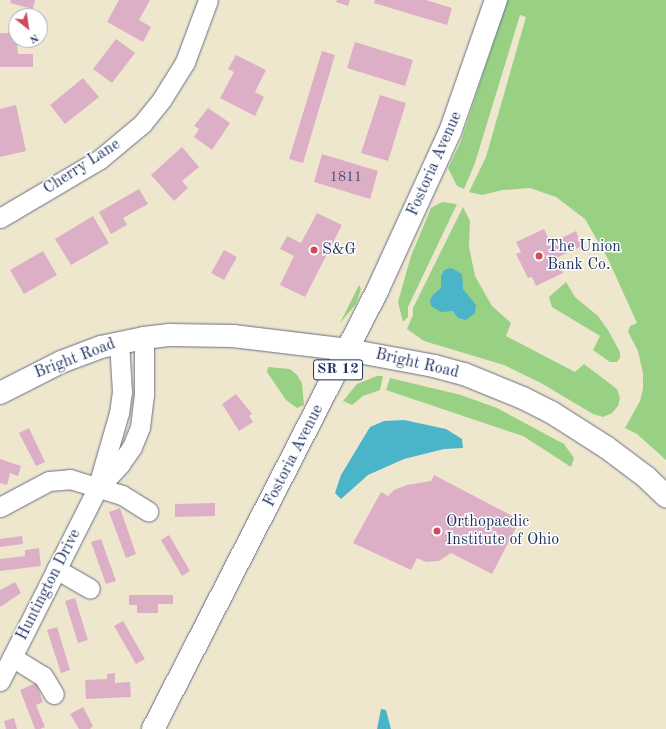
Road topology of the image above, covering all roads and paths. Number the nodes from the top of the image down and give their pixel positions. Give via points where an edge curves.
1 (208, 0) edge
2 (496, 0) edge
3 (0, 218) edge
4 (144, 338) junction
5 (119, 342) junction
6 (348, 350) junction
7 (0, 393) edge
8 (97, 489) junction
9 (666, 496) edge
10 (0, 507) edge
11 (148, 511) dead end
12 (56, 569) junction
13 (90, 589) dead end
14 (12, 657) junction
15 (0, 681) edge
16 (54, 694) dead end
17 (153, 729) edge

1 - 3 street, Cherry Lane via 194,42 178,74 142,124 100,158
2 - 6 main road, Fostoria Avenue / SR 12 via 450,132
4 - 5 main road, Bright Road
4 - 6 main road, Bright Road via 229,336
4 - 8 street, Huntington Drive via 144,395 140,427 132,447
5 - 7 main road, Bright Road via 61,362
5 - 8 street, Huntington Drive via 122,392 119,413
6 - 9 main road, Bright Road via 434,366 472,377 523,398 551,412 606,447 646,477
6 - 17 main road, Fostoria Avenue / SR 12
8 - 10 street via 70,479 59,479 29,490
8 - 11 street via 122,495
8 - 12 street, Huntington Drive
12 - 13 street
12 - 14 street, Huntington Drive
14 - 15 street, Huntington Drive
14 - 16 street via 43,676

